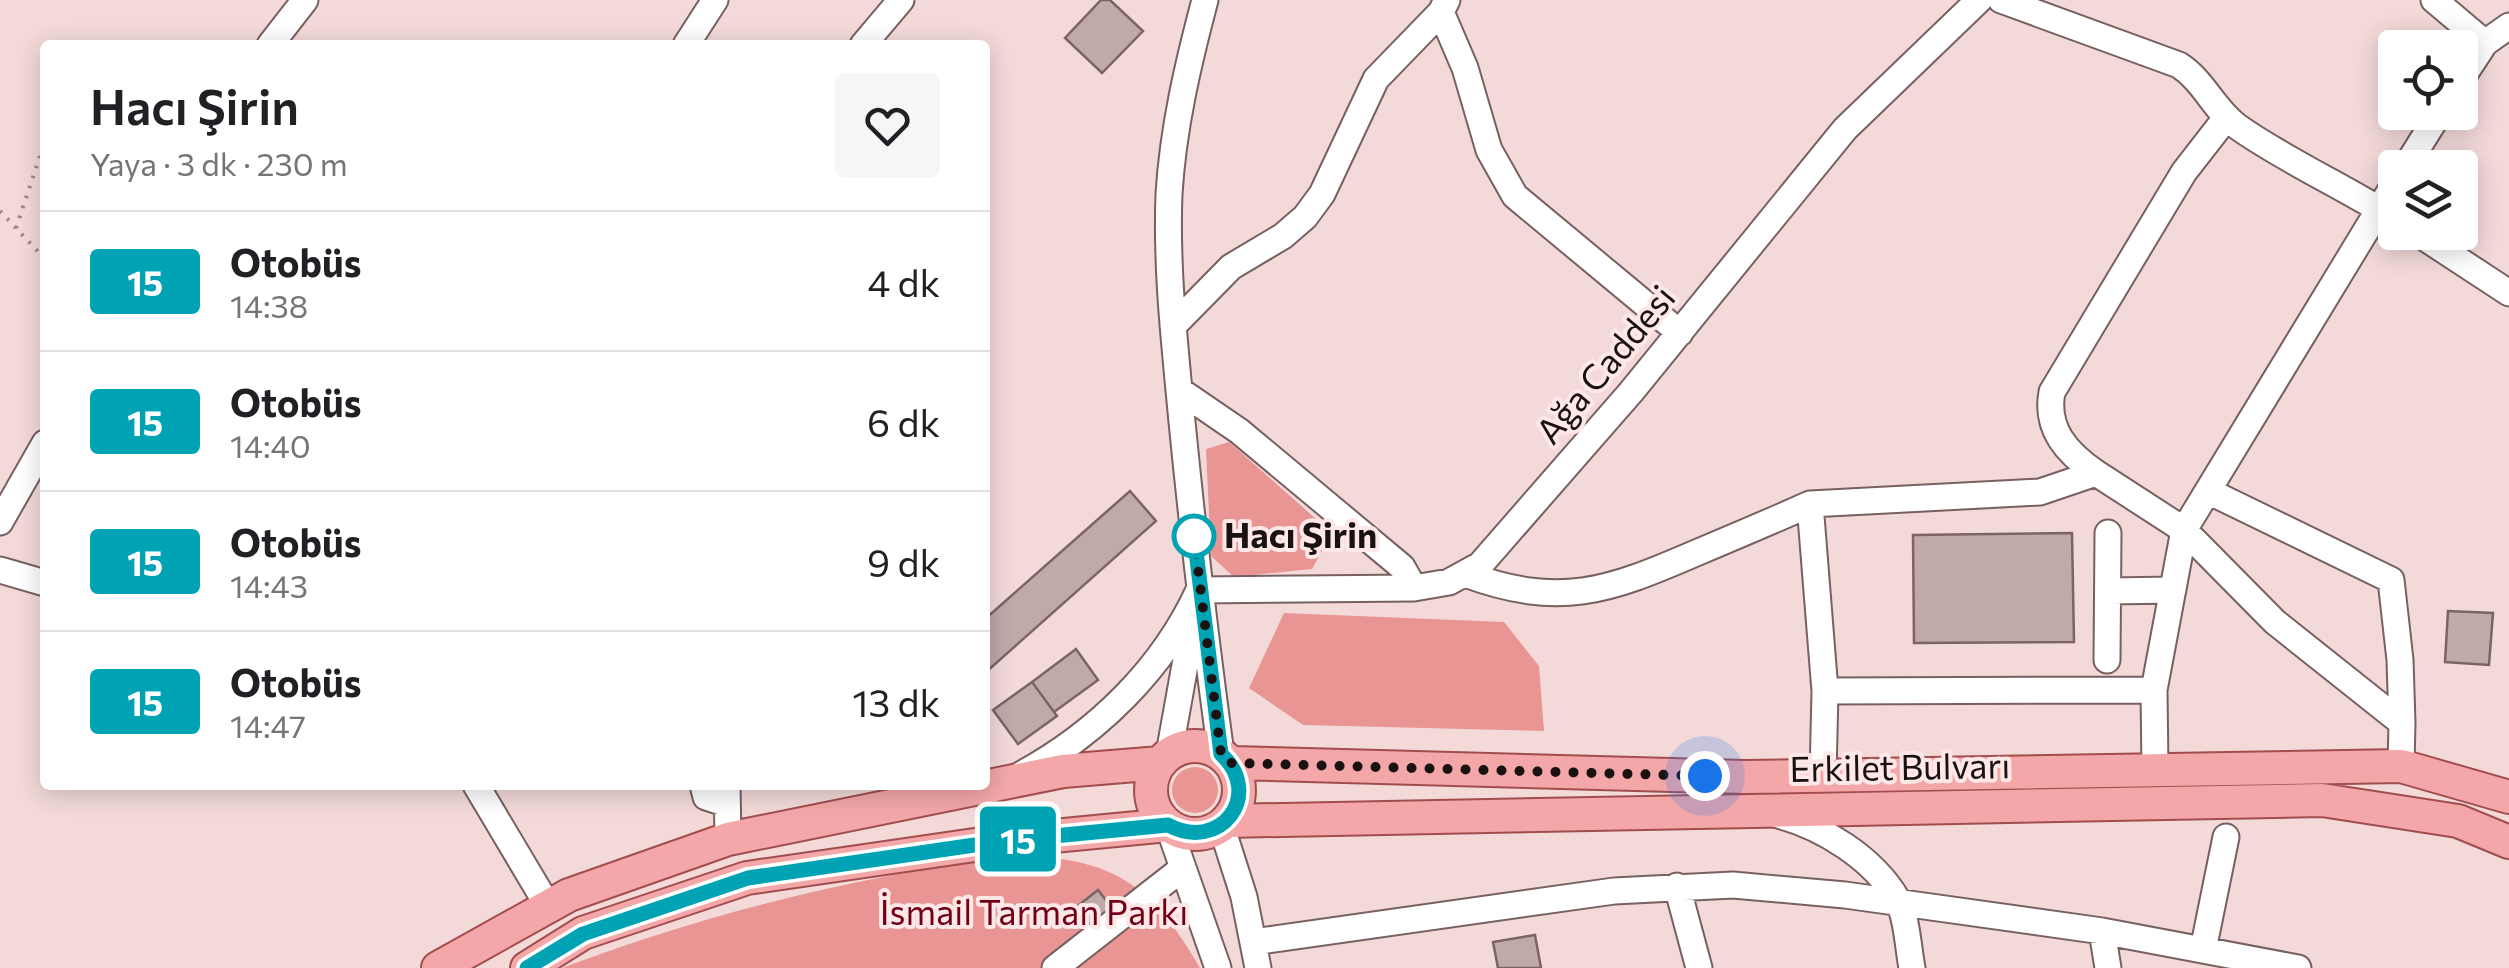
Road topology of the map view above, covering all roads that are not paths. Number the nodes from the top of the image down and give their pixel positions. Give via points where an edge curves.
1 (306, 0) edge
2 (715, 0) edge
3 (901, 0) edge
4 (1205, 0) edge
5 (1978, 0) edge
6 (2000, 0) edge
7 (2434, 0) edge
8 (1444, 6) edge
9 (2509, 26) edge
10 (274, 40) edge
11 (689, 40) edge
12 (866, 40) edge
13 (2484, 43) junction
14 (2478, 52) edge
15 (2226, 118) junction
16 (2378, 209) edge
17 (2378, 228) edge
18 (2444, 250) edge
19 (2509, 292) edge
20 (1173, 326) junction
21 (1680, 332) junction
22 (1179, 390) junction
23 (40, 450) edge
24 (2096, 473) junction
25 (2208, 491) junction
26 (1810, 504) junction
27 (3, 512) edge
28 (2184, 530) junction
29 (2108, 534) dead end
30 (0, 570) edge
31 (1465, 574) junction
32 (40, 581) edge
33 (1414, 588) junction
34 (1199, 590) junction
35 (2110, 590) junction
36 (2173, 590) junction
37 (2107, 660) dead end
38 (2154, 690) junction
39 (1826, 691) junction
40 (2402, 723) junction
41 (1164, 759) junction
42 (1226, 759) junction
43 (2400, 766) junction
44 (2155, 769) junction
45 (1823, 776) junction
46 (1008, 782) junction
47 (990, 786) edge
48 (479, 790) edge
49 (704, 790) edge
50 (969, 790) edge
51 (727, 794) edge
52 (2509, 797) edge
53 (1762, 811) junction
54 (1224, 823) junction
55 (1168, 825) junction
56 (2226, 837) dead end
57 (728, 839) junction
58 (2509, 842) edge
59 (1183, 868) junction
60 (1677, 886) junction
61 (1899, 902) junction
62 (548, 906) junction
63 (2102, 931) junction
64 (2204, 950) junction
65 (1256, 955) edge
66 (438, 968) edge
67 (527, 968) edge
68 (1055, 968) edge
69 (1218, 968) edge
70 (1698, 968) edge
71 (1912, 968) edge
72 (2108, 968) edge
73 (2298, 968) edge

1 - 10 street
2 - 11 street
3 - 12 street
4 - 20 street via 1173,151
5 - 21 street, Ağa Caddesi via 1845,129
6 - 15 street via 2179,65
7 - 13 street
8 - 20 street via 1376,79 1306,216 1231,268
8 - 21 street via 1488,150 1514,196
9 - 13 street
13 - 14 street
15 - 16 street
15 - 24 street via 2184,172 2052,392 2055,432
17 - 25 street
18 - 19 street
20 - 22 street
21 - 31 street, Ağa Caddesi via 1492,553
22 - 33 street via 1239,431 1402,567
22 - 34 street
23 - 27 street
24 - 26 street via 2040,492
24 - 28 street
25 - 28 street
25 - 40 street via 2391,580
26 - 31 street via 1646,576 1595,590 1543,594
26 - 39 street
28 - 36 street
28 - 40 street via 2275,622
29 - 35 street
30 - 32 street
31 - 33 street, Ağa Caddesi
33 - 34 street, Ağa Caddesi
34 - 41 street
34 - 42 street
34 - 46 street via 1167,647 1124,698 1070,745
35 - 36 street
35 - 37 street
36 - 38 street
38 - 39 street
38 - 44 street
39 - 45 street
40 - 43 street
41 - 42 main road via 1198,745
41 - 46 main road
41 - 55 main road via 1150,792
42 - 45 main road, Erkilet Bulvarı
42 - 54 main road via 1239,787
43 - 44 main road, Erkilet Bulvarı
43 - 52 main road, Erkilet Bulvarı
44 - 45 main road, Erkilet Bulvarı
46 - 47 main road
48 - 62 street
49 - 51 street via 706,797
50 - 57 main road
51 - 57 street
53 - 54 main road, Erkilet Bulvarı
53 - 58 main road, Erkilet Bulvarı via 2322,800 2458,821
53 - 61 street via 1840,842
54 - 55 main road via 1191,834
54 - 65 street
55 - 59 street
55 - 67 main road via 748,878 583,934
56 - 64 street
57 - 62 main road
59 - 68 street
59 - 69 street
60 - 61 street via 1770,887
60 - 65 street via 1614,890
60 - 70 street
61 - 63 street
61 - 71 street
62 - 66 main road
63 - 64 street
63 - 72 street
64 - 73 street

